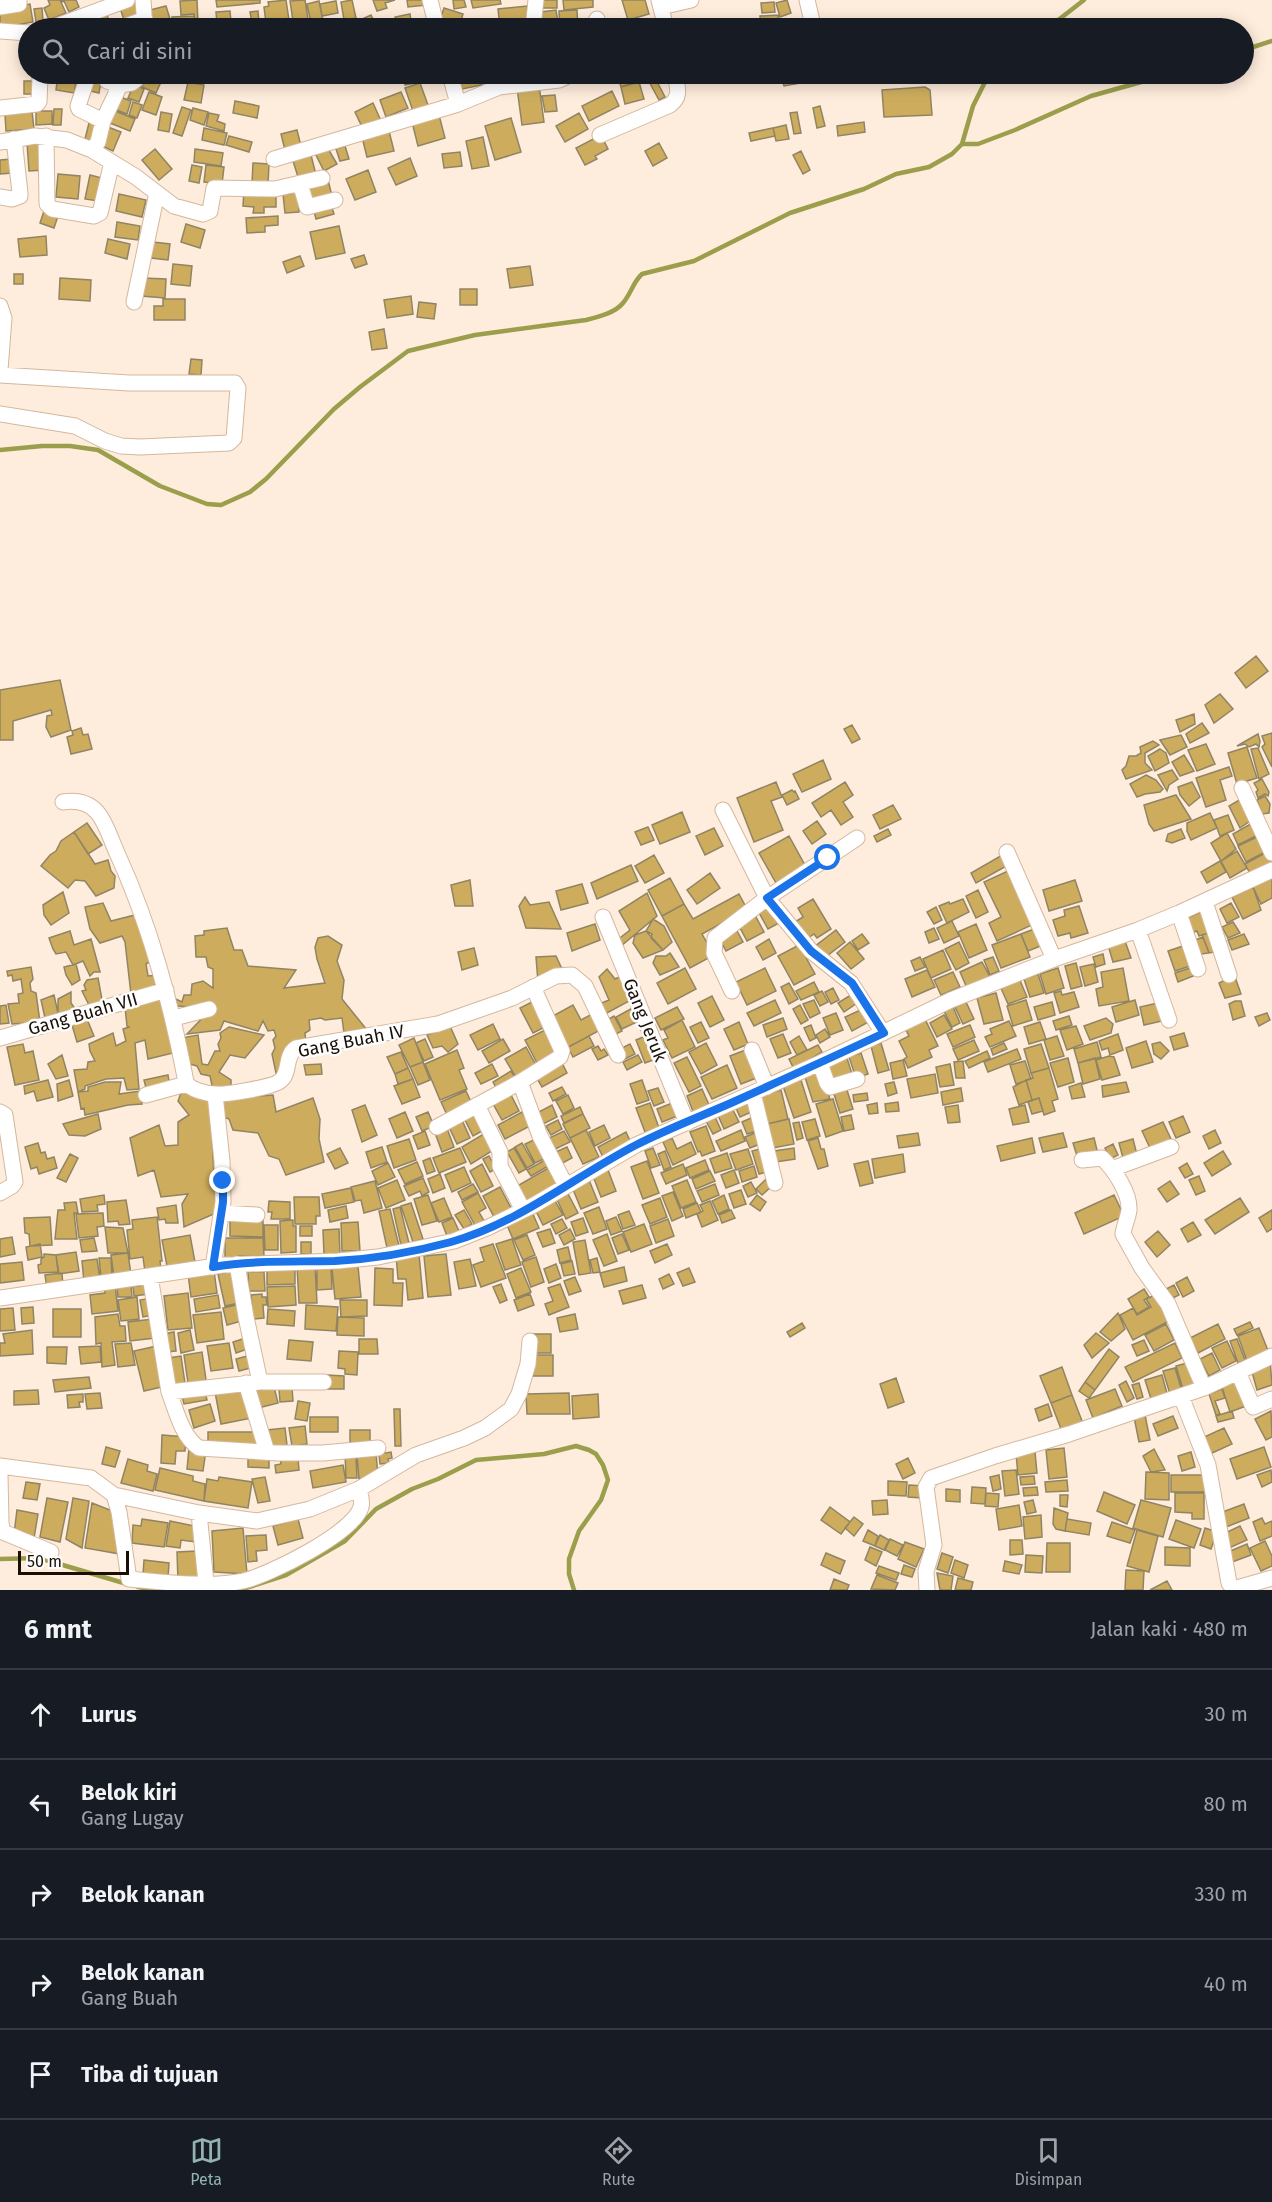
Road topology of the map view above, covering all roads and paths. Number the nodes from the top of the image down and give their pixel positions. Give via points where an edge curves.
1 (19, 0) edge
2 (79, 0) edge
3 (127, 0) edge
4 (143, 0) edge
5 (430, 0) edge
6 (536, 0) edge
7 (691, 0) edge
8 (807, 0) edge
9 (660, 3) edge
10 (0, 8) edge
11 (85, 14) junction
12 (75, 18) edge
13 (144, 18) edge
14 (434, 18) edge
15 (534, 18) edge
16 (664, 18) edge
17 (811, 18) edge
18 (0, 31) edge
19 (18, 32) edge
20 (40, 84) edge
21 (85, 84) edge
22 (114, 84) edge
23 (453, 84) edge
24 (525, 84) edge
25 (677, 84) edge
26 (458, 104) junction
27 (0, 108) edge
28 (103, 121) junction
29 (600, 135) dead end
30 (46, 136) junction
31 (7, 141) edge
32 (92, 150) junction
33 (274, 159) dead end
34 (112, 162) junction
35 (322, 178) dead end
36 (300, 183) junction
37 (157, 193) junction
38 (0, 197) edge
39 (335, 200) dead end
40 (134, 302) dead end
41 (0, 306) edge
42 (0, 370) edge
43 (0, 375) edge
44 (0, 414) edge
45 (1242, 788) dead end
46 (63, 802) dead end
47 (723, 810) dead end
48 (857, 838) dead end
49 (1007, 852) dead end
50 (1272, 853) edge
51 (1272, 870) edge
52 (767, 898) junction
53 (1204, 902) junction
54 (1179, 913) junction
55 (603, 917) dead end
56 (1138, 930) junction
57 (1054, 959) junction
58 (1198, 969) dead end
59 (1229, 975) dead end
60 (533, 987) junction
61 (166, 990) junction
62 (732, 991) dead end
63 (209, 1009) dead end
64 (174, 1018) junction
65 (1169, 1020) dead end
66 (884, 1033) junction
67 (0, 1038) edge
68 (752, 1050) dead end
69 (618, 1055) dead end
70 (820, 1064) junction
71 (857, 1080) dead end
72 (520, 1082) junction
73 (186, 1084) junction
74 (760, 1090) junction
75 (215, 1094) junction
76 (147, 1095) dead end
77 (477, 1105) junction
78 (0, 1112) edge
79 (687, 1123) junction
80 (437, 1127) dead end
81 (1171, 1148) dead end
82 (1082, 1160) dead end
83 (1112, 1169) junction
84 (775, 1183) dead end
85 (566, 1186) junction
86 (0, 1193) edge
87 (523, 1210) junction
88 (222, 1213) junction
89 (257, 1215) dead end
90 (237, 1263) junction
91 (213, 1267) junction
92 (150, 1276) junction
93 (0, 1298) edge
94 (530, 1341) dead end
95 (1272, 1356) edge
96 (1238, 1372) junction
97 (324, 1382) dead end
98 (253, 1383) junction
99 (1204, 1388) junction
100 (169, 1392) junction
101 (1181, 1396) junction
102 (1272, 1399) edge
103 (378, 1448) dead end
104 (267, 1452) junction
105 (0, 1466) edge
106 (0, 1475) edge
107 (359, 1489) junction
108 (114, 1495) junction
109 (199, 1513) junction
110 (51, 1551) dead end
111 (1272, 1578) edge
112 (206, 1583) junction
113 (927, 1590) edge

1 - 10 street via 19,4
2 - 11 street
3 - 11 street
4 - 13 street
5 - 14 street
6 - 15 street
7 - 9 street
8 - 17 street
9 - 16 street
11 - 12 street
18 - 19 street
20 - 27 street via 37,104
21 - 28 street via 79,109
22 - 28 street
23 - 26 street
24 - 26 street via 499,87
25 - 29 street via 679,94 670,105
26 - 33 street
28 - 32 street
30 - 31 street
30 - 32 street
30 - 34 street via 47,204 52,209 94,216 100,213
31 - 38 street via 20,196
32 - 34 street
34 - 37 street
35 - 36 street
36 - 37 street via 275,189 214,188 210,211 203,214 174,206
36 - 39 street via 306,207
37 - 40 street
41 - 42 street via 4,318
43 - 44 street via 129,383 235,383 238,388 234,438 230,443 121,446 75,426
45 - 50 street
46 - 61 street via 87,804 99,814 134,891
47 - 52 street
48 - 52 street
49 - 57 street
51 - 53 street
52 - 62 street via 713,941 714,953
52 - 66 street via 811,951 852,983
53 - 54 street
53 - 59 street
54 - 56 street
54 - 58 street
55 - 79 street, Gang Jeruk
56 - 57 street
56 - 65 street
57 - 66 street via 951,1000
60 - 69 street via 556,976 568,974 578,978
60 - 72 street via 562,1051
60 - 75 street, Gang Buah IV via 438,1024 296,1048 279,1082
61 - 64 street
61 - 67 street, Gang Buah VII
63 - 64 street
64 - 73 street
66 - 70 street
68 - 74 street
70 - 71 street via 830,1087
70 - 74 street
72 - 77 street
72 - 85 street via 540,1136
73 - 75 street
73 - 76 street
74 - 79 street
74 - 84 street
75 - 88 street via 222,1161
77 - 80 street
77 - 87 street via 500,1152 500,1166
78 - 86 street via 5,1115 15,1182
79 - 85 street via 636,1145
81 - 83 street
82 - 83 street via 1101,1157
83 - 99 street via 1129,1206 1123,1234 1168,1304
85 - 87 street
87 - 90 street via 454,1241 420,1250 338,1261
88 - 89 street
88 - 91 street
90 - 91 street
90 - 98 street
91 - 92 street
92 - 93 street
92 - 100 street
94 - 107 street via 528,1364 511,1409 485,1428 416,1455
95 - 96 street
96 - 99 street
96 - 102 street via 1254,1407
97 - 98 street
98 - 100 street
98 - 104 street
99 - 101 street
100 - 104 street via 185,1432 199,1448
101 - 111 street via 1208,1465 1229,1583 1237,1588
101 - 113 street via 927,1481 934,1545 926,1571
103 - 104 street via 323,1453
105 - 108 street via 91,1478
106 - 110 street via 3,1532
107 - 109 street via 310,1509 256,1521
107 - 112 street via 361,1508 357,1515 307,1554 242,1581
108 - 109 street
108 - 112 street via 129,1579
109 - 112 street

